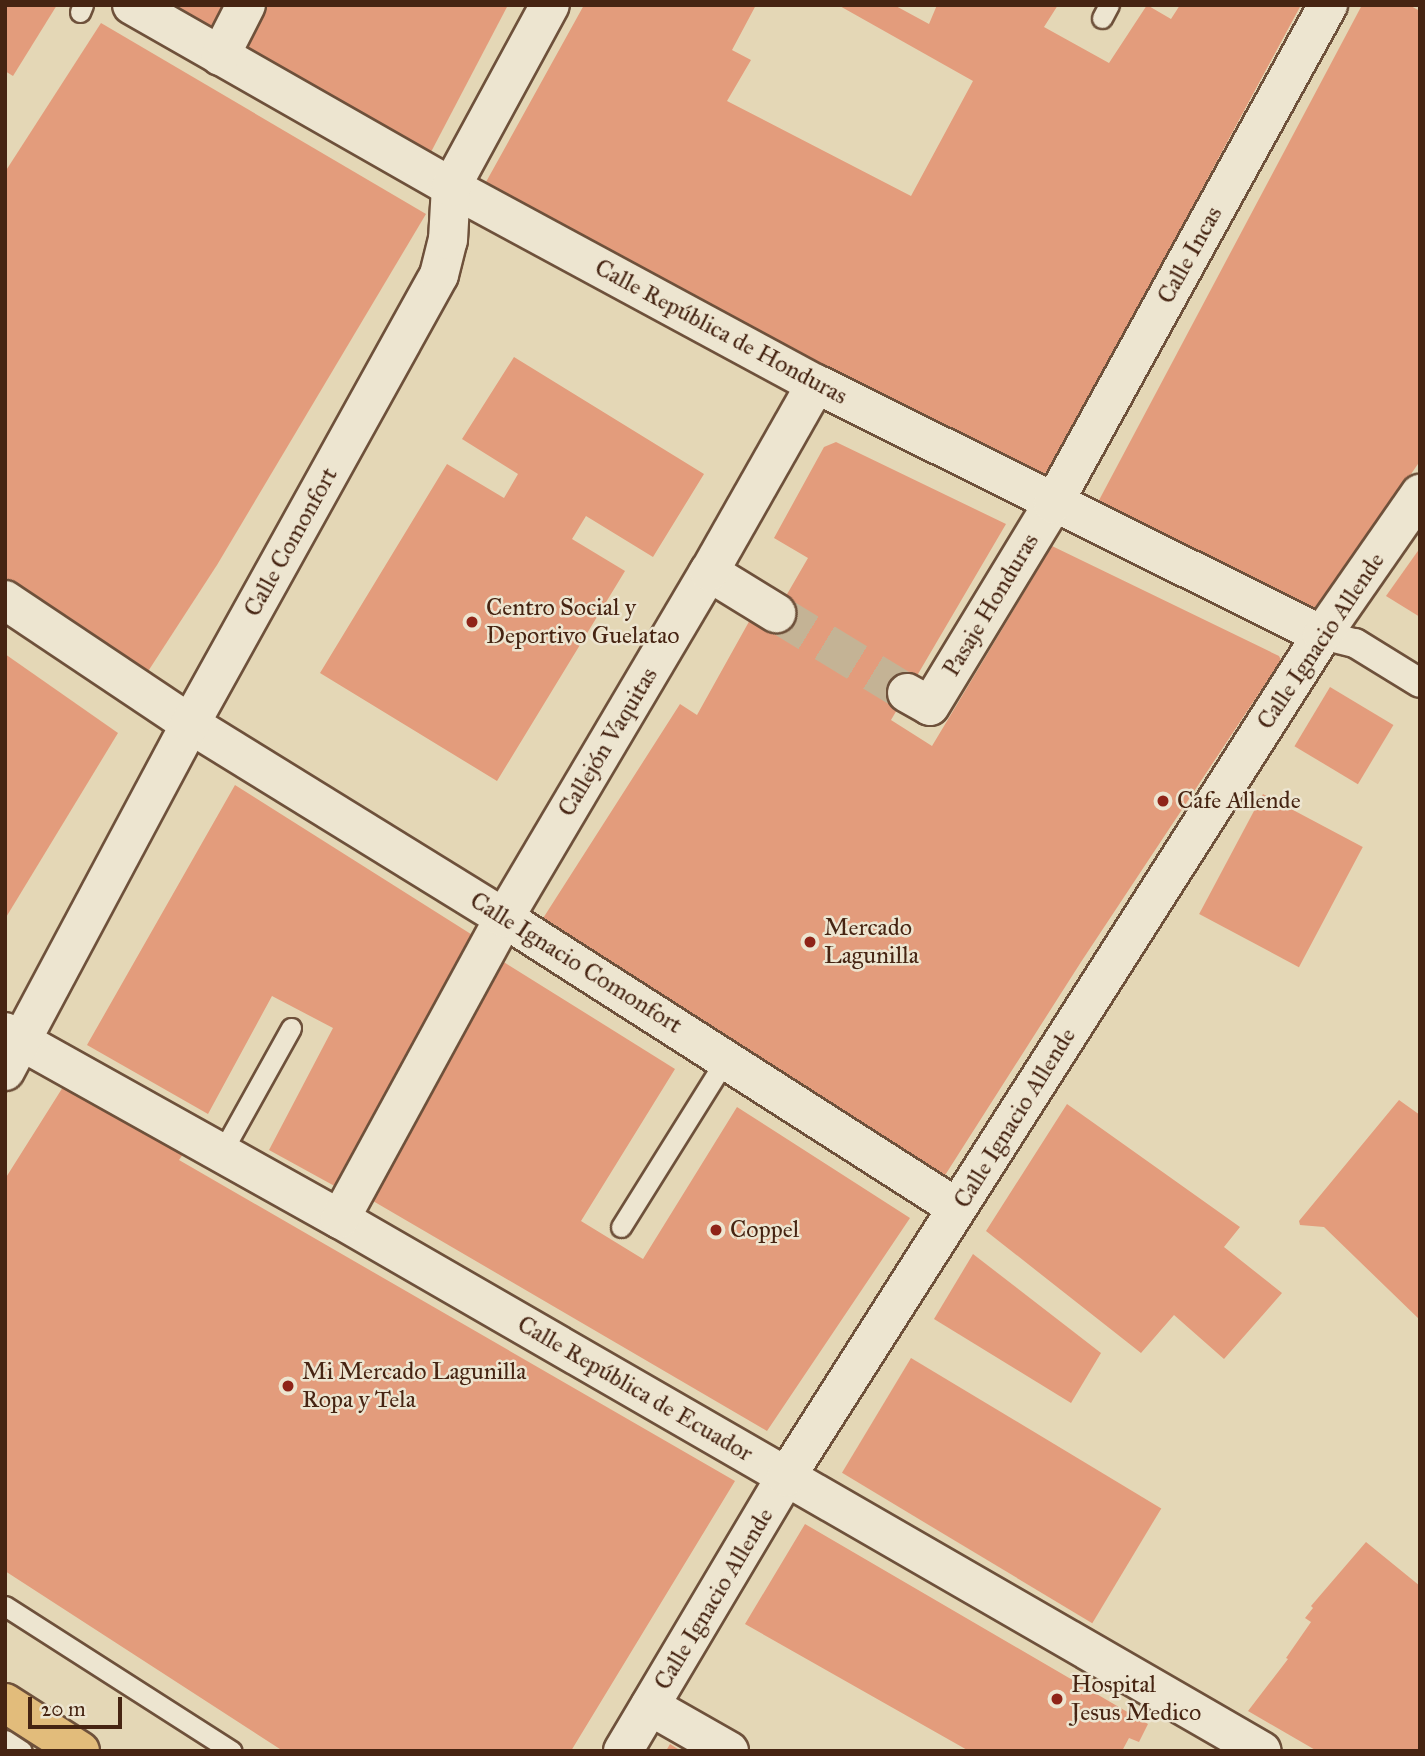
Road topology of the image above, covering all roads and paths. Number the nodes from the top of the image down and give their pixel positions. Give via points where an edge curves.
1 (132, 5) edge
2 (246, 5) edge
3 (550, 5) edge
4 (1328, 5) edge
5 (220, 55) junction
6 (451, 187) junction
7 (816, 384) junction
8 (1420, 495) edge
9 (1053, 504) junction
10 (709, 572) junction
11 (5, 600) edge
12 (776, 613) tunnel mouth
13 (1322, 635) junction
14 (1420, 683) edge
15 (918, 699) dead end
16 (190, 724) junction
17 (504, 918) junction
18 (292, 1028) dead end
19 (11, 1048) edge
20 (726, 1059) junction
21 (222, 1152) junction
22 (957, 1208) junction
23 (340, 1219) junction
24 (621, 1227) dead end
25 (786, 1477) junction
26 (5, 1606) edge
27 (5, 1703) edge
28 (650, 1706) junction
29 (5, 1740) edge
30 (22, 1751) edge
31 (80, 1751) edge
32 (232, 1751) edge
33 (623, 1751) edge
34 (729, 1751) edge
35 (1262, 1751) edge

1 - 5 street, Calle República de Honduras
2 - 5 street
3 - 6 street, Calle Comonfort
4 - 9 street, Calle Incas
5 - 6 street, Calle República de Honduras
6 - 7 street, Calle República de Honduras
6 - 16 street, Calle Comonfort via 448,240 439,275
7 - 9 street, Calle República de Honduras
7 - 10 street, Callejón Vaquitas
8 - 13 street, Calle Ignacio Allende
9 - 13 street, Calle República de Honduras
9 - 15 street, Pasaje Honduras
10 - 12 street
10 - 17 street, Callejón Vaquitas
11 - 16 street, Calle Ignacio Comonfort
13 - 14 street via 1355,643
13 - 22 street, Calle Ignacio Allende
16 - 17 street, Calle Ignacio Comonfort
16 - 19 street, Calle Comonfort
17 - 20 street, Calle Ignacio Comonfort
17 - 23 street, Callejón Vaquitas
18 - 21 lane
19 - 21 street, Calle República de Ecuador
20 - 22 street, Calle Ignacio Comonfort
20 - 24 lane
21 - 23 street, Calle República de Ecuador
22 - 25 street, Calle Ignacio Allende
23 - 25 street, Calle República de Ecuador
25 - 28 street, Calle Ignacio Allende
25 - 35 street, Calle República de Ecuador
26 - 32 lane
27 - 31 main road
28 - 33 street, Calle Ignacio Allende
28 - 34 street
29 - 30 lane

